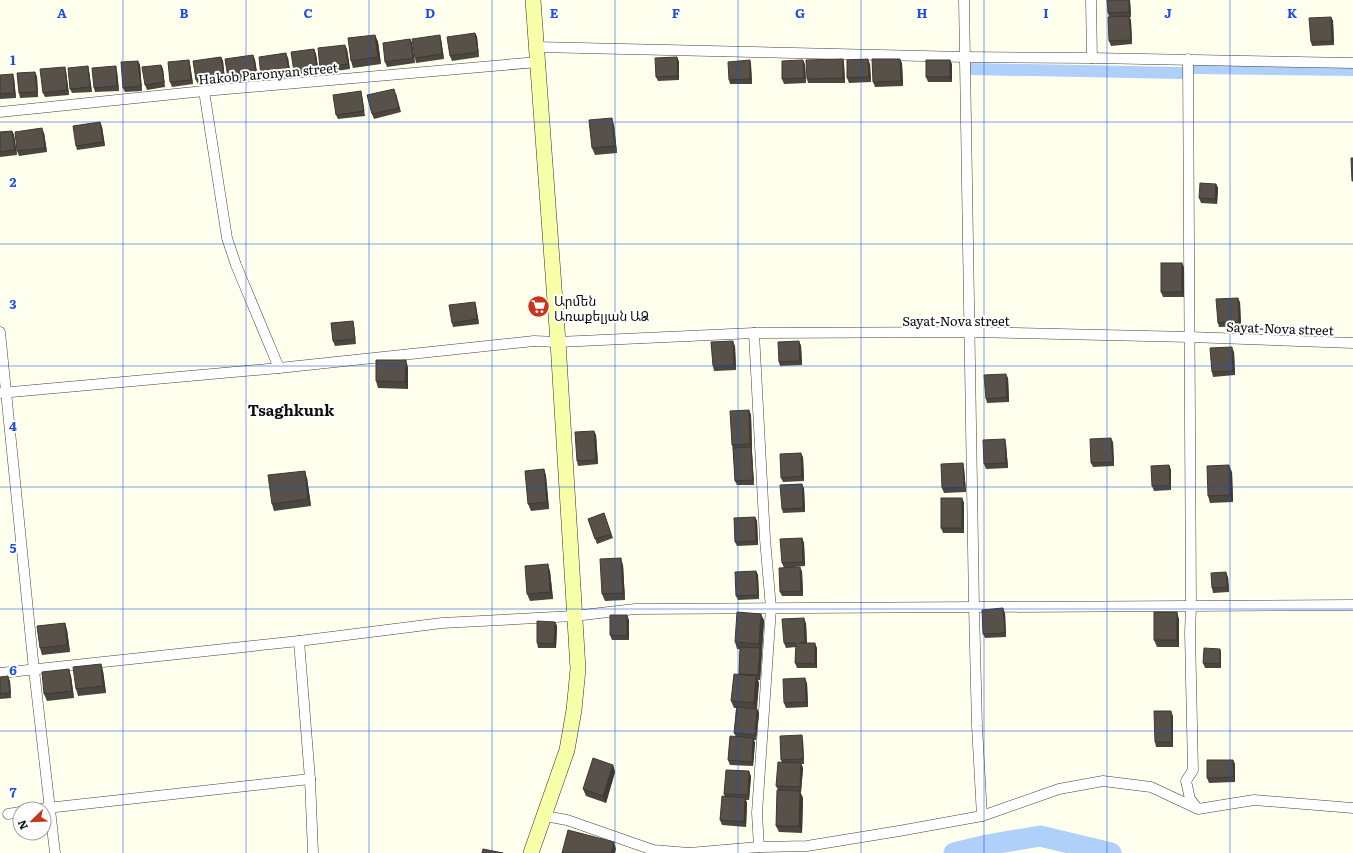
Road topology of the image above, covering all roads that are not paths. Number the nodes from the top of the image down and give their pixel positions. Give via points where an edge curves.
1 (534, 0) edge
2 (964, 0) edge
3 (1091, 0) edge
4 (537, 46) junction
5 (965, 57) junction
6 (1092, 58) junction
7 (1188, 59) junction
8 (538, 62) junction
9 (1353, 63) edge
10 (204, 91) junction
11 (0, 112) edge
12 (0, 332) edge
13 (970, 332) junction
14 (754, 333) junction
15 (1190, 337) junction
16 (558, 342) junction
17 (1353, 344) edge
18 (279, 368) junction
19 (3, 392) edge
20 (1353, 605) edge
21 (1191, 606) junction
22 (974, 607) junction
23 (771, 608) junction
24 (574, 616) junction
25 (300, 641) junction
26 (34, 670) junction
27 (0, 673) edge
28 (310, 779) junction
29 (48, 801) edge
30 (52, 807) edge
31 (1353, 808) edge
32 (1198, 809) junction
33 (12, 813) edge
34 (8, 814) dead end
35 (546, 816) junction
36 (982, 816) junction
37 (52, 830) edge
38 (759, 848) junction
39 (55, 853) edge
40 (313, 853) edge
41 (531, 853) edge

1 - 4 main road
2 - 5 street
3 - 6 street
4 - 5 street
4 - 8 main road
5 - 6 street
5 - 13 street
6 - 7 street
7 - 9 street
7 - 15 street
8 - 10 street, Hakob Paronyan street
8 - 16 main road
10 - 11 street, Hakob Paronyan street
10 - 18 street via 227,238
12 - 19 street
13 - 14 street, Sayat-Nova street
13 - 15 street, Sayat-Nova street
13 - 22 street
14 - 16 street, Sayat-Nova street
14 - 23 street
15 - 17 street, Sayat-Nova street
15 - 21 street
16 - 18 street, Sayat-Nova street via 534,341
16 - 24 main road
18 - 19 street, Sayat-Nova street
19 - 26 street
20 - 21 street
21 - 22 street
21 - 32 street via 1192,770 1186,781 1190,799
22 - 23 street
22 - 36 street
23 - 24 street via 635,609
23 - 38 street via 757,813
24 - 25 street via 442,623
24 - 35 main road via 578,669 574,710 567,750
25 - 26 street
25 - 28 street
26 - 27 street
26 - 29 street
28 - 30 street
28 - 40 street
31 - 32 street via 1254,800
32 - 36 street via 1151,787 1103,781 1059,789
33 - 34 street
35 - 38 street via 567,820 653,850 689,853
35 - 41 main road
36 - 38 street via 807,846
37 - 39 street

